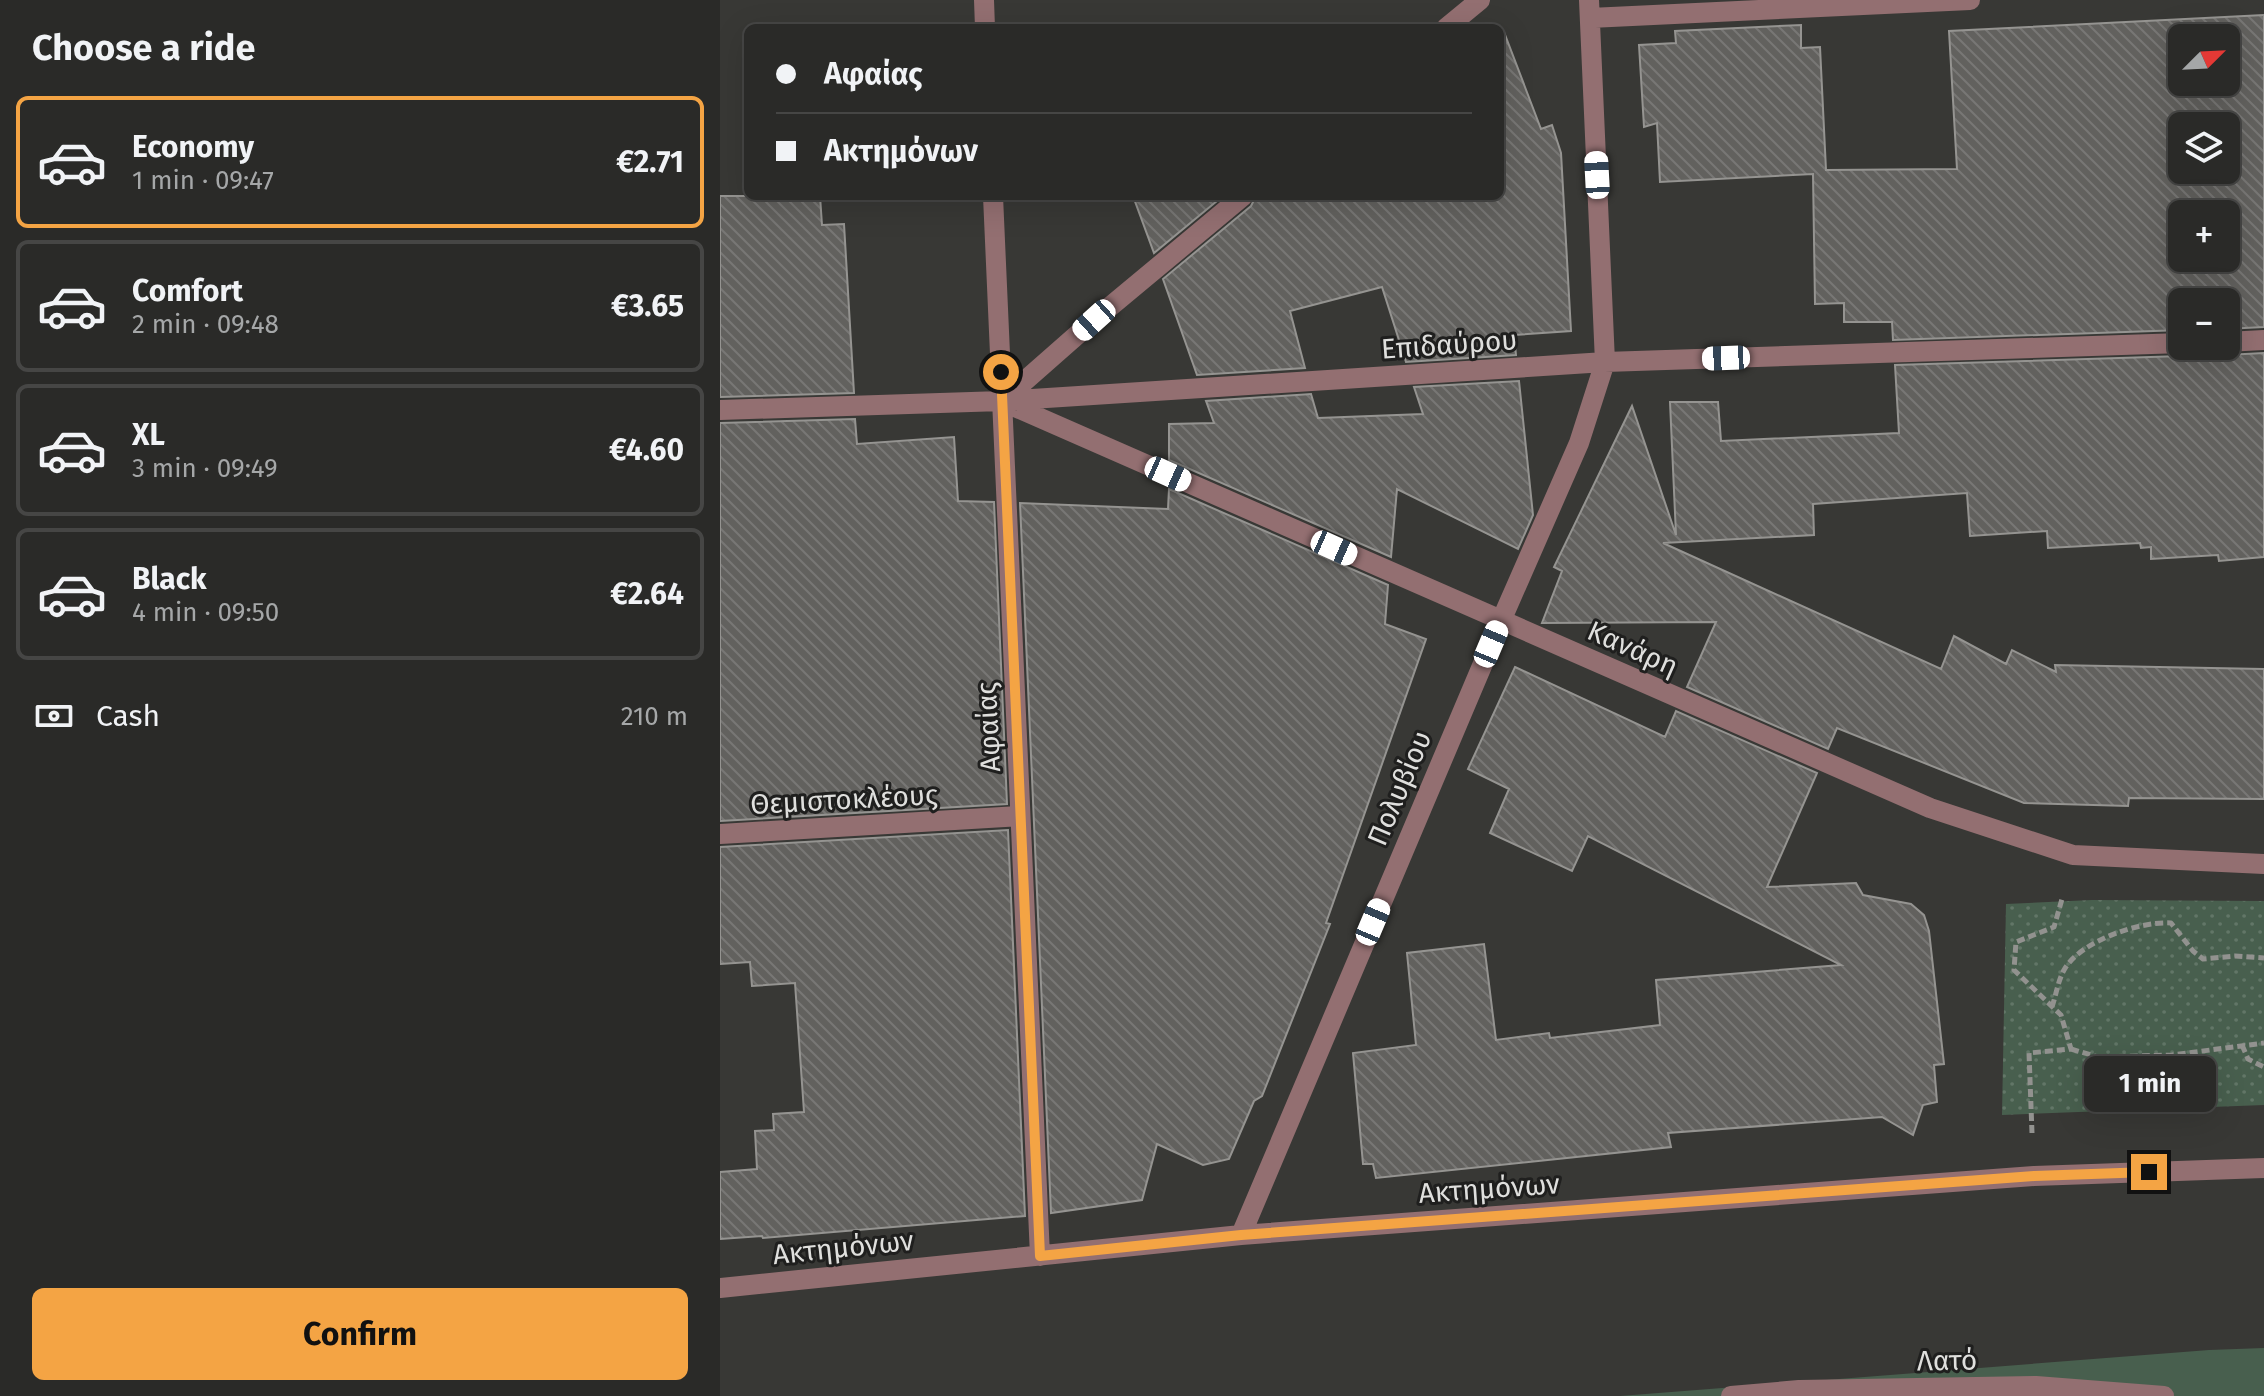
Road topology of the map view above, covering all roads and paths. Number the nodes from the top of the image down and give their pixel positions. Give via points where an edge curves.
1 (984, 0) edge
2 (1480, 0) edge
3 (1970, 0) edge
4 (1590, 9) edge
5 (985, 24) edge
6 (1451, 24) edge
7 (993, 200) edge
8 (1238, 200) edge
9 (2264, 340) edge
10 (2240, 341) edge
11 (2168, 343) edge
12 (1605, 362) junction
13 (1002, 401) junction
14 (720, 410) edge
15 (1501, 621) junction
16 (1020, 816) junction
17 (720, 834) edge
18 (2073, 855) junction
19 (2264, 864) edge
20 (2264, 958) edge
21 (2052, 1007) junction
22 (2264, 1043) edge
23 (2242, 1045) junction
24 (2071, 1049) junction
25 (2264, 1067) edge
26 (2264, 1168) edge
27 (2034, 1176) junction
28 (1241, 1235) junction
29 (1040, 1256) junction
30 (720, 1288) edge
31 (1731, 1396) edge
32 (2164, 1396) edge

1 - 5 street
2 - 6 street
3 - 4 street
4 - 12 street
7 - 13 street, Αφαίας
8 - 13 street
9 - 10 street
11 - 12 street, Επιδαύρου
12 - 13 street, Επιδαύρου
12 - 15 street, Πολυβίου via 1579,443
13 - 14 street, Επιδαύρου
13 - 15 street, Κανάρη
13 - 16 street, Αφαίας
15 - 18 street, Κανάρη via 1930,808
15 - 28 street, Πολυβίου
16 - 17 street, Θεμιστοκλέους
16 - 29 street, Αφαίας
18 - 19 street, Κανάρη
18 - 21 path via 2054,927 2016,942 2014,970
20 - 21 path via 2203,959 2171,923 2156,922 2107,936 2085,950 2065,969
21 - 24 path via 2061,1015
22 - 23 path
23 - 24 path via 2172,1055 2098,1057
23 - 25 path via 2248,1059
24 - 27 path via 2029,1053
26 - 27 street, Ακτημόνων
27 - 28 street, Ακτημόνων
28 - 29 street, Ακτημόνων
29 - 30 street, Ακτημόνων
31 - 32 street, Λατό via 2036,1386

